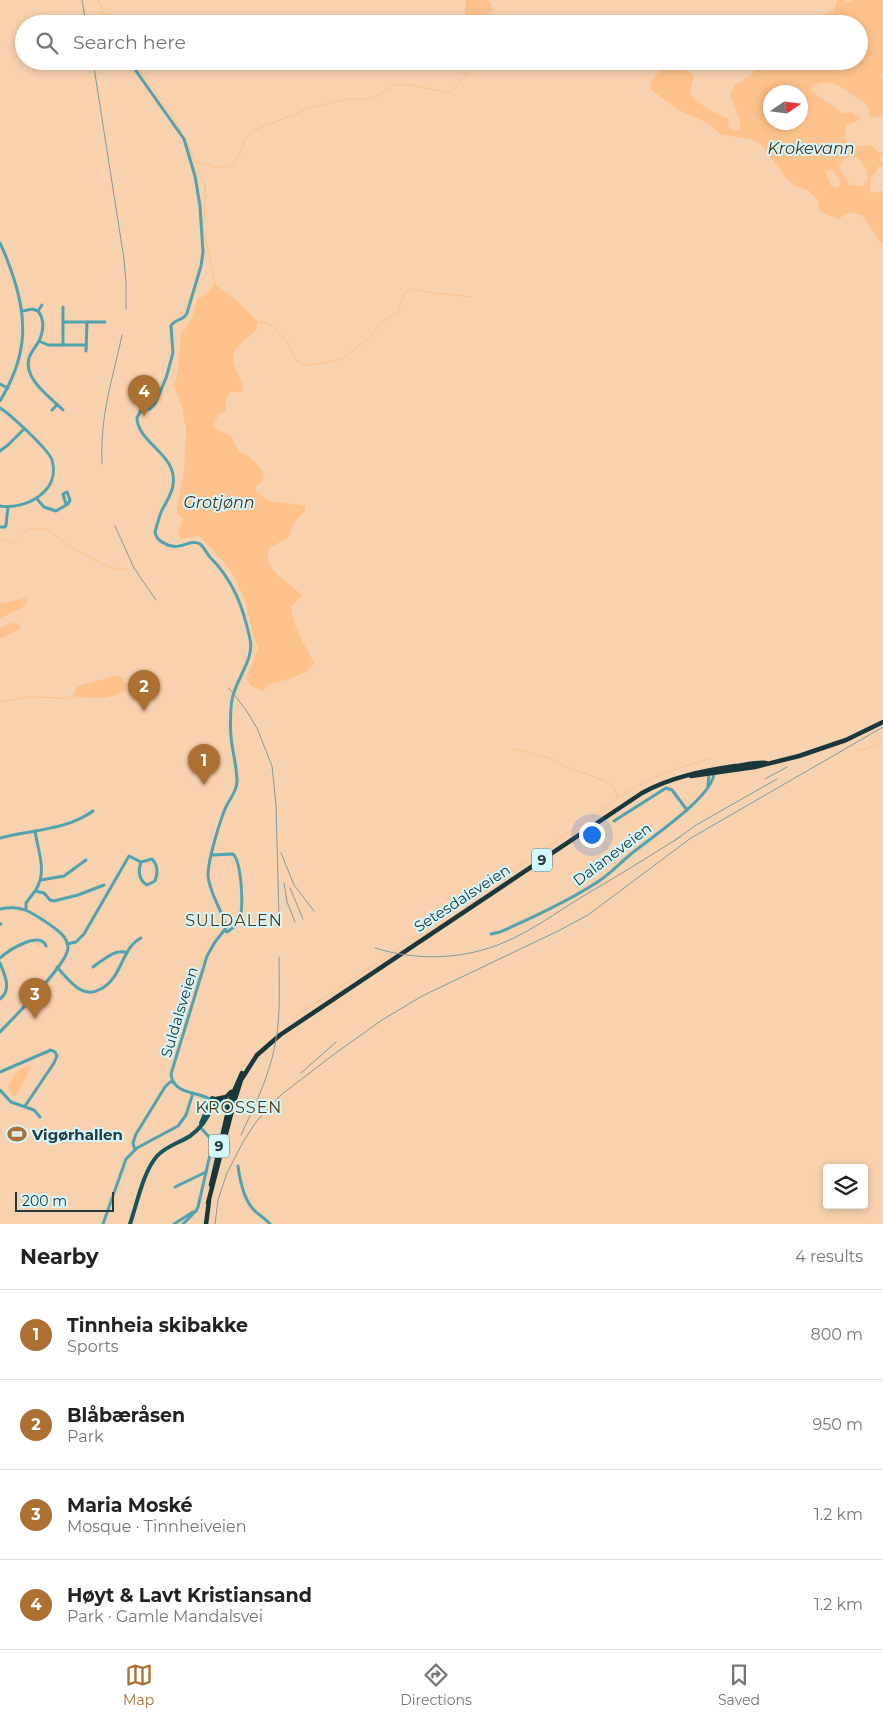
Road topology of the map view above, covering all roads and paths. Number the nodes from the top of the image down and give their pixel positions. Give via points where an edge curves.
1 (134, 70) edge
2 (0, 243) edge
3 (42, 305) dead end
4 (63, 307) dead end
5 (23, 311) junction
6 (38, 311) junction
7 (63, 322) junction
8 (87, 322) junction
9 (105, 322) dead end
10 (39, 341) junction
11 (62, 345) junction
12 (86, 345) junction
13 (86, 351) dead end
14 (0, 384) edge
15 (8, 388) junction
16 (0, 401) edge
17 (57, 405) junction
18 (0, 408) edge
19 (52, 410) dead end
20 (63, 410) dead end
21 (24, 429) junction
22 (0, 450) edge
23 (37, 499) junction
24 (66, 504) dead end
25 (0, 506) edge
26 (8, 507) junction
27 (0, 527) edge
28 (883, 722) edge
29 (711, 772) junction
30 (687, 810) junction
31 (94, 811) dead end
32 (614, 822) dead end
33 (35, 831) junction
34 (0, 838) edge
35 (212, 855) junction
36 (86, 860) dead end
37 (142, 862) junction
38 (41, 880) junction
39 (104, 885) dead end
40 (34, 891) junction
41 (26, 908) junction
42 (0, 909) edge
43 (230, 929) junction
44 (490, 934) dead end
45 (141, 938) dead end
46 (68, 944) junction
47 (46, 946) dead end
48 (127, 953) junction
49 (0, 958) edge
50 (0, 963) edge
51 (57, 967) junction
52 (93, 967) dead end
53 (0, 999) edge
54 (0, 1032) edge
55 (280, 1036) junction
56 (0, 1072) edge
57 (172, 1082) junction
58 (234, 1089) junction
59 (0, 1090) edge
60 (194, 1094) junction
61 (212, 1100) junction
62 (230, 1105) junction
63 (25, 1106) junction
64 (40, 1118) dead end
65 (200, 1127) junction
66 (135, 1150) junction
67 (238, 1166) dead end
68 (206, 1172) junction
69 (175, 1187) dead end
70 (196, 1211) junction
71 (104, 1224) edge
72 (130, 1224) edge
73 (174, 1224) edge
74 (183, 1224) edge
75 (206, 1224) edge
76 (270, 1224) edge

1 - 35 street via 186,144 196,183 203,242 201,266 187,313 171,326 172,353 160,396 153,406 141,410 137,418 140,429 161,453 174,475 172,492 160,514 155,536 172,547 194,542 203,548 234,588 251,641 249,657 232,701 236,788 224,811
2 - 5 street
3 - 6 street
4 - 7 street
5 - 6 street
5 - 15 street via 21,350
6 - 10 street via 44,326
7 - 8 street
7 - 11 street
8 - 9 street
8 - 12 street
10 - 11 street
10 - 17 street via 30,356 29,370
11 - 12 street
12 - 13 street
14 - 15 street
15 - 16 street
17 - 19 street
17 - 20 street
18 - 21 street
21 - 22 street
21 - 23 street via 46,450 53,462 52,477
23 - 24 street via 54,511
23 - 26 street
25 - 26 street
26 - 27 street via 6,525
28 - 29 highway, Setesdalsveien / 9 via 857,736 799,756
29 - 30 street, Dalaneveien via 704,794
29 - 55 highway, Setesdalsveien / 9 via 692,773 635,797
30 - 32 street via 668,788
30 - 44 street, Dalaneveien via 599,881 512,927
31 - 33 street via 68,824
33 - 34 street
33 - 38 street via 42,861
35 - 43 street via 208,878
35 - 43 street via 233,854 237,859 241,883 240,919
36 - 38 street via 64,876
37 - 37 street via 139,871 142,881 147,885 153,883 157,872 155,863 152,859
37 - 46 street via 130,856 84,934 76,942
38 - 40 street
39 - 40 street via 54,901 44,892
40 - 41 street
41 - 42 street
41 - 46 street via 63,935
43 - 57 street, Suldalsveien via 215,942 207,956 172,1072
45 - 48 street
46 - 51 street via 66,955
47 - 49 street via 41,940 34,940
48 - 51 street via 114,979 94,992 80,990
48 - 52 street via 118,951
50 - 53 street via 7,988
51 - 54 street
55 - 58 highway, Setesdalsveien / 9 via 255,1054
55 - 62 highway, Setesdalsveien / 9 via 252,1062
56 - 63 street via 51,1050 55,1052 54,1063
57 - 60 street, Suldalsveien
57 - 66 street via 165,1087 136,1132
58 - 61 highway via 226,1097
58 - 62 highway, Setesdalsveien / 9
59 - 63 street via 11,1102
60 - 61 street, Suldalsveien
60 - 66 street via 178,1126
61 - 62 main road
61 - 65 main road via 206,1121
62 - 75 highway, Setesdalsveien / 9
63 - 64 street
65 - 68 street via 212,1144
65 - 72 main road via 155,1160
66 - 71 street via 126,1159
67 - 76 street via 250,1204
68 - 69 street
68 - 70 street
70 - 73 street
70 - 74 street

